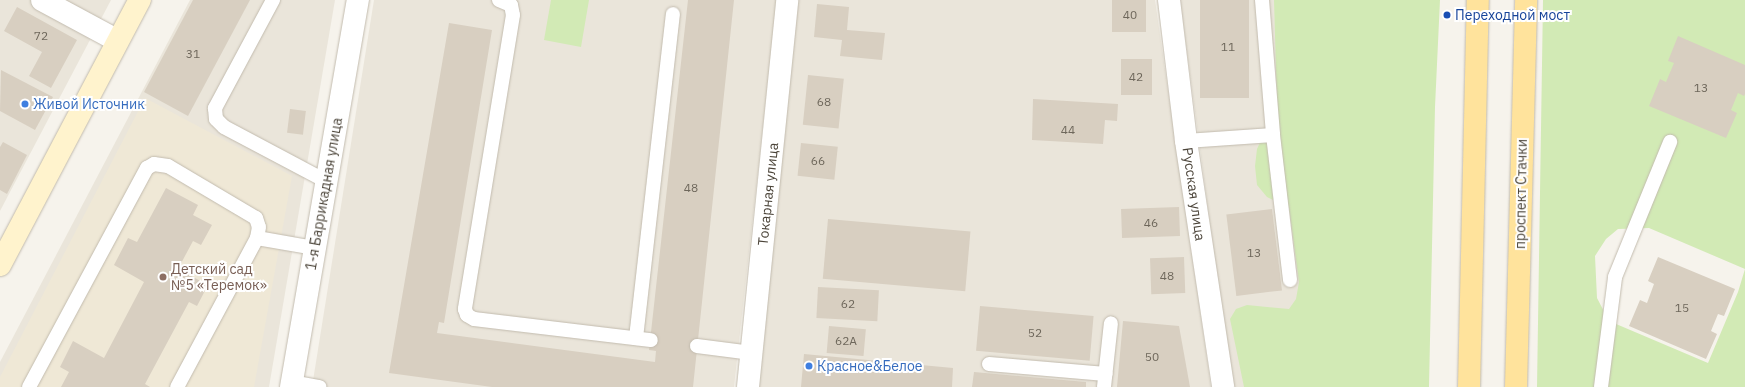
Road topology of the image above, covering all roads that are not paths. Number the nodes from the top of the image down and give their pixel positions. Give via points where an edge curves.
1 (42, 0) edge
2 (140, 0) edge
3 (273, 0) edge
4 (358, 0) edge
5 (501, 0) edge
6 (787, 0) edge
7 (1169, 0) edge
8 (1262, 0) edge
9 (1478, 0) edge
10 (1526, 0) edge
11 (673, 14) dead end
12 (118, 41) junction
13 (1272, 135) junction
14 (1186, 141) junction
15 (1670, 142) dead end
16 (326, 181) junction
17 (257, 238) junction
18 (315, 248) junction
19 (0, 265) edge
20 (1290, 280) dead end
21 (1111, 323) dead end
22 (636, 338) junction
23 (651, 340) dead end
24 (697, 346) dead end
25 (752, 353) junction
26 (989, 364) dead end
27 (1105, 381) edge
28 (291, 385) edge
29 (29, 387) edge
30 (178, 387) edge
31 (320, 387) edge
32 (748, 387) edge
33 (1223, 387) edge
34 (1469, 387) edge
35 (1516, 387) edge
36 (1601, 387) edge

1 - 12 street
2 - 12 main road
3 - 16 lane via 215,108 216,119 224,127
4 - 16 street, 1-я Баррикадная улица
5 - 22 lane via 511,5 513,15 465,309 467,315 474,319
6 - 25 street, Токарная улица
7 - 14 street, Русская улица
8 - 13 lane
9 - 34 main road
10 - 35 main road, проспект Стачки
11 - 22 lane
12 - 19 main road
13 - 14 lane
13 - 20 lane
14 - 33 street, Русская улица
15 - 36 lane via 1615,277
16 - 18 street, 1-я Баррикадная улица
17 - 18 lane
17 - 29 lane via 259,227 256,218 168,166 154,164 147,168
17 - 30 lane
18 - 28 street, 1-я Баррикадная улица
21 - 27 lane
22 - 23 lane
24 - 25 lane
25 - 32 street, Токарная улица
26 - 27 lane
28 - 31 lane

